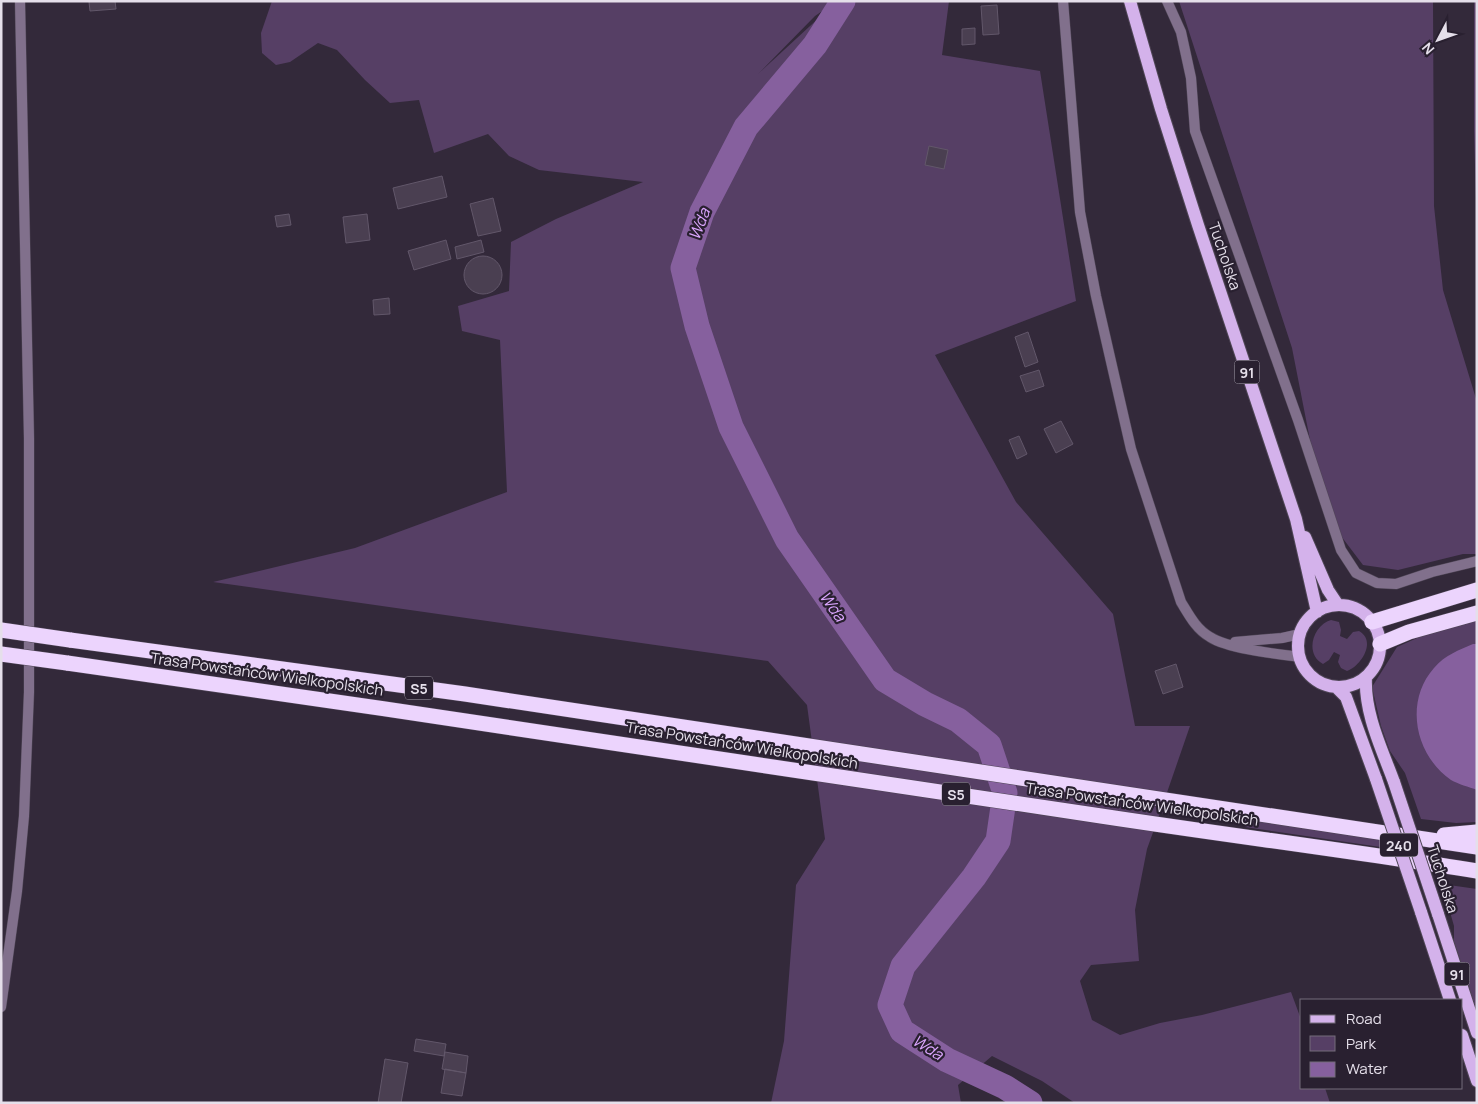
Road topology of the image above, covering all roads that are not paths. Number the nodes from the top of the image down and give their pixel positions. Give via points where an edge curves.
1 (20, 1) edge
2 (1063, 1) edge
3 (1130, 1) edge
4 (1167, 1) edge
5 (1296, 519) junction
6 (1477, 561) edge
7 (1477, 590) edge
8 (1338, 605) junction
9 (1317, 612) junction
10 (1477, 613) edge
11 (1372, 622) junction
12 (1, 630) edge
13 (1300, 634) junction
14 (1224, 643) junction
15 (1380, 644) junction
16 (1, 654) edge
17 (1300, 657) junction
18 (1366, 677) junction
19 (1336, 687) junction
20 (1477, 832) edge
21 (1420, 837) junction
22 (1477, 847) edge
23 (1477, 871) edge
24 (1450, 999) edge
25 (1, 1007) edge
26 (1477, 1033) edge
27 (1463, 1038) edge
28 (1477, 1081) edge

1 - 25 street via 29,438 29,692 24,816
2 - 14 street via 1080,212 1131,449 1181,602 1193,622 1210,637
3 - 5 main road, Tucholska / 91 via 1192,207
4 - 6 street via 1181,32 1191,78 1195,131 1341,550 1356,573 1377,583 1396,584
5 - 8 main road, Tucholska / 91
5 - 9 main road, Tucholska / 91
7 - 11 highway
8 - 9 main road
8 - 11 main road via 1360,610
9 - 13 main road via 1307,620
10 - 15 highway via 1409,632
11 - 15 main road
12 - 21 highway, Trasa Powstańców Wielkopolskich / S5, bridge via 465,694
13 - 14 street
13 - 17 main road
14 - 17 street
15 - 18 main road via 1377,662
16 - 23 highway, Trasa Powstańców Wielkopolskich / S5, bridge
17 - 19 main road via 1316,680
18 - 19 main road via 1352,685
18 - 26 main road, Tucholska / 91, bridge via 1368,704
19 - 24 main road, Tucholska / 240, bridge via 1346,697 1352,712
20 - 21 highway
21 - 22 highway, Trasa Powstańców Wielkopolskich / S5
27 - 28 main road

